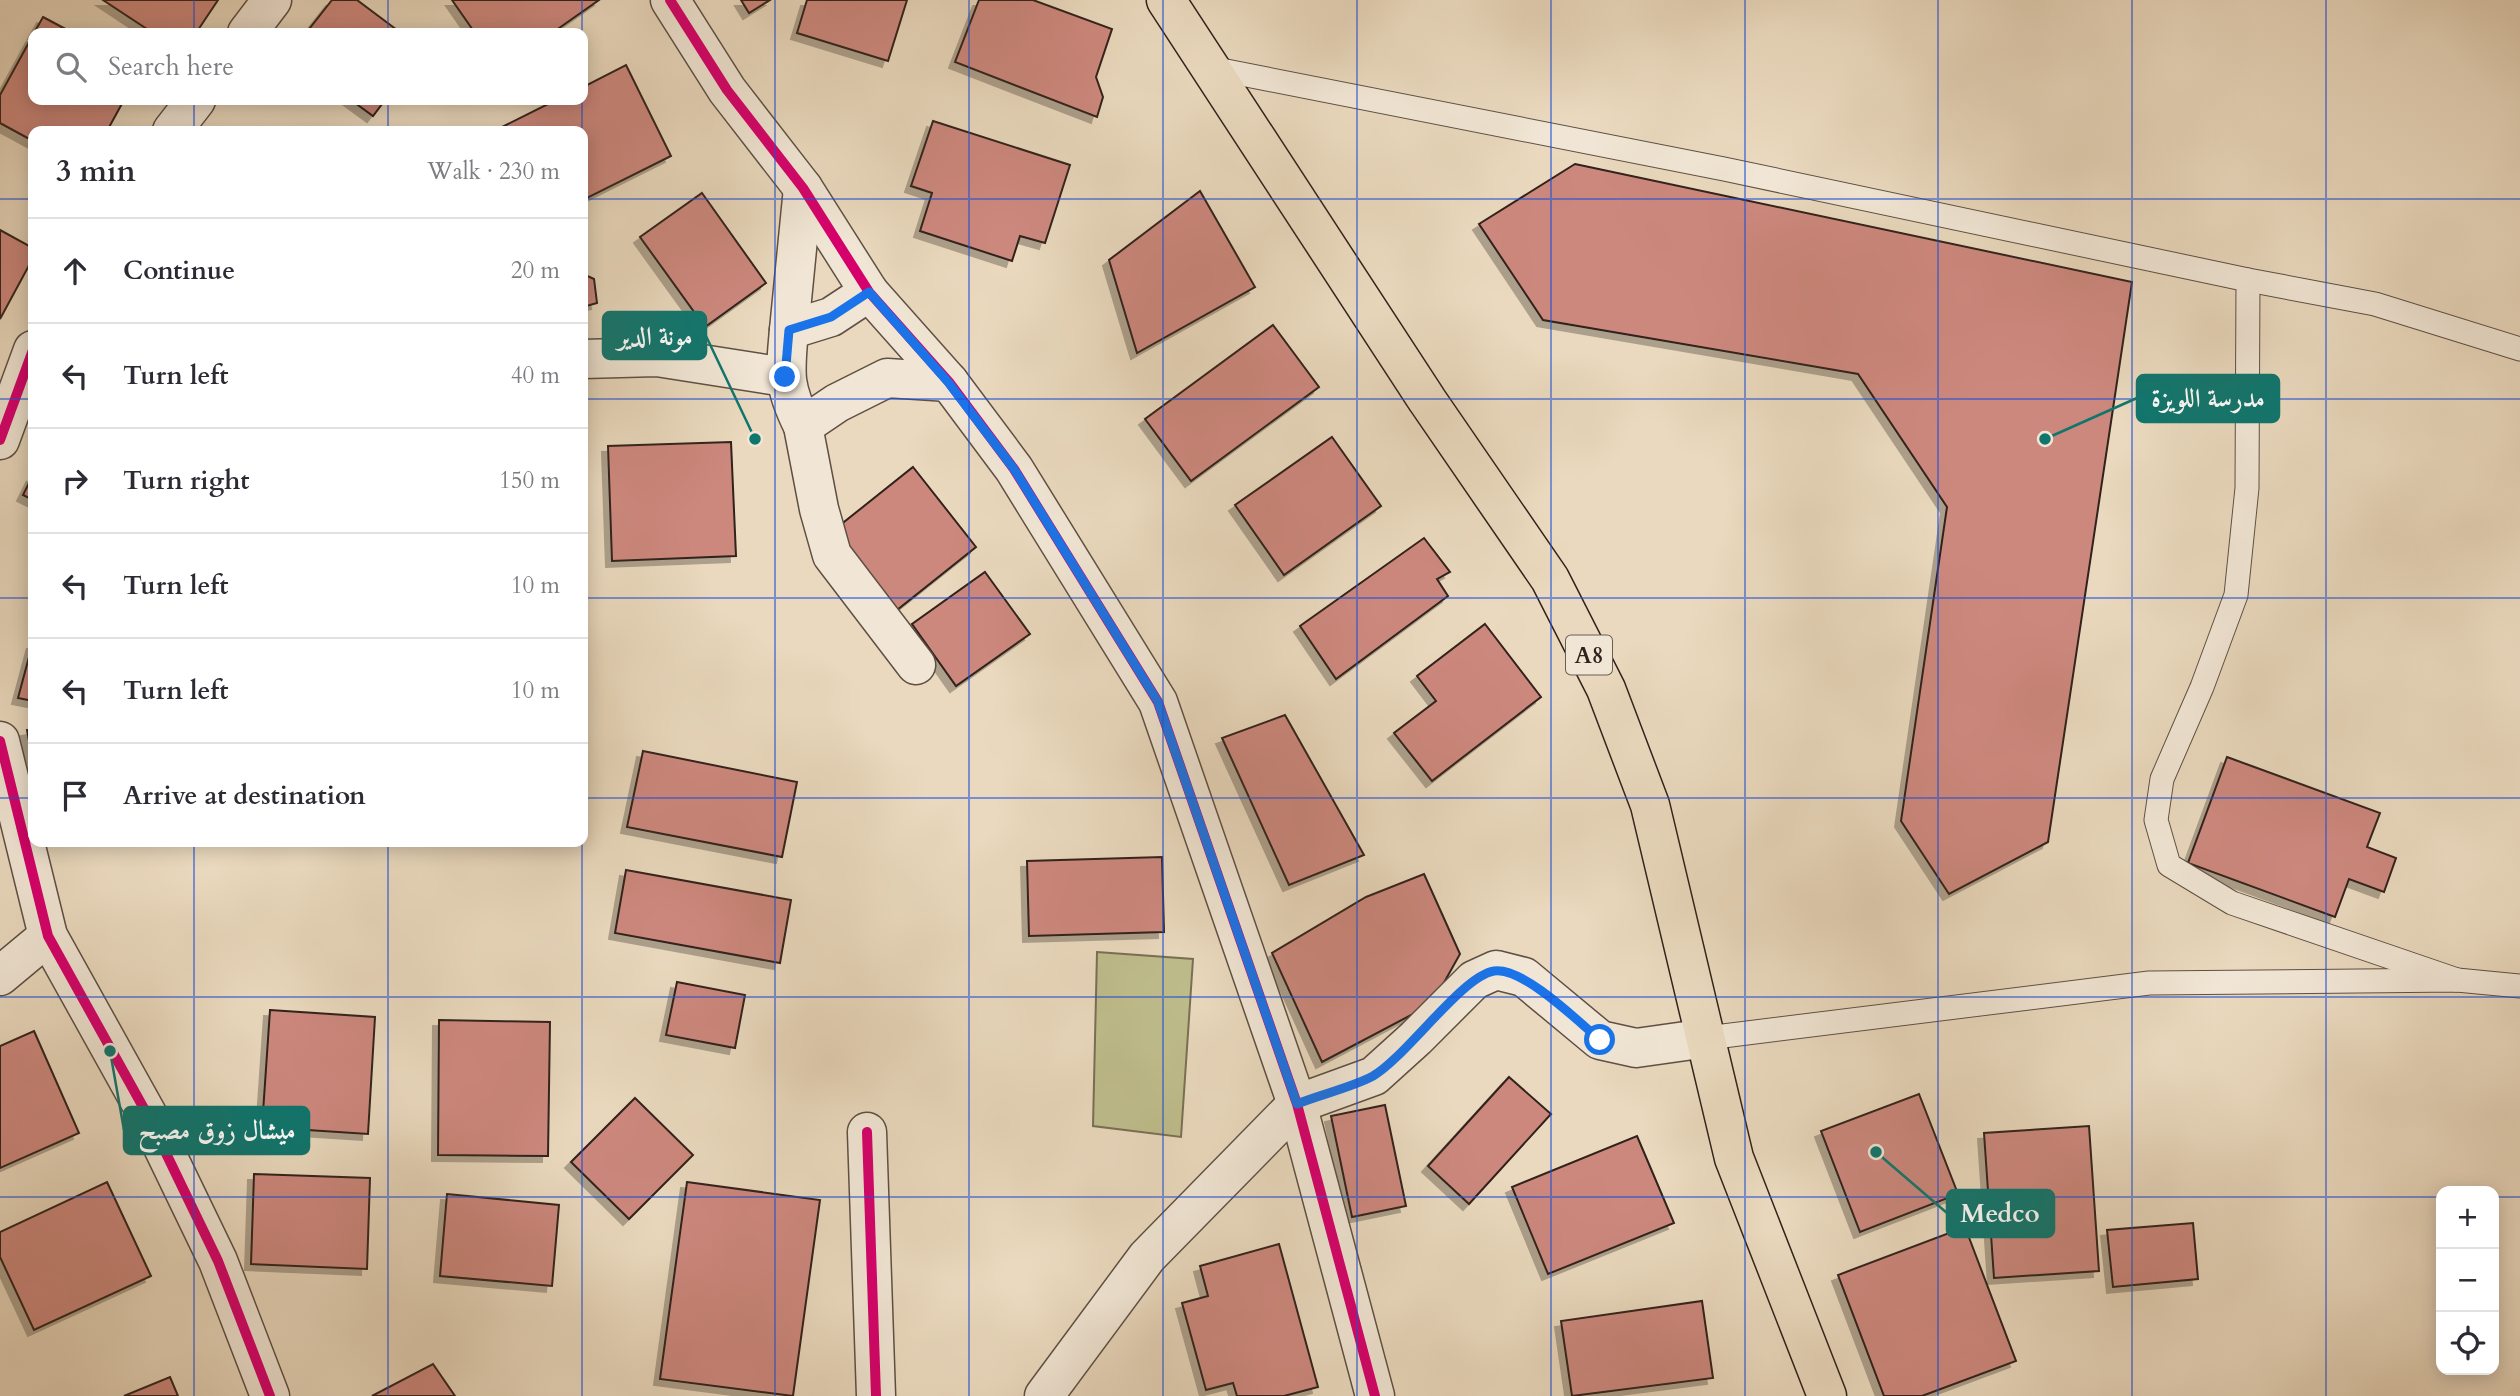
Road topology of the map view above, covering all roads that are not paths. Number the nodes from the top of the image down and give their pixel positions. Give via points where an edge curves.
1 (272, 0) edge
2 (670, 0) edge
3 (1166, 0) edge
4 (251, 28) edge
5 (1211, 68) junction
6 (193, 105) edge
7 (176, 126) edge
8 (803, 188) junction
9 (2248, 279) junction
10 (869, 292) junction
11 (789, 330) junction
12 (2520, 349) edge
13 (588, 359) edge
14 (28, 364) edge
15 (785, 377) junction
16 (948, 382) junction
17 (836, 403) junction
18 (803, 426) junction
19 (0, 440) edge
20 (819, 509) junction
21 (916, 665) dead end
22 (0, 741) edge
23 (48, 936) junction
24 (0, 976) edge
25 (2457, 980) junction
26 (2520, 986) edge
27 (1707, 1038) junction
28 (1297, 1104) junction
29 (867, 1132) dead end
30 (270, 1396) edge
31 (876, 1396) edge
32 (1044, 1396) edge
33 (1375, 1396) edge
34 (1827, 1396) edge

1 - 4 street
2 - 8 street via 727,90
3 - 5 highway, A8
5 - 9 lane
5 - 27 highway, A8 via 1427,400 1550,579 1606,689 1650,805
6 - 7 street
8 - 10 street
8 - 11 street
9 - 12 lane via 2375,304
9 - 25 lane via 2247,488 2236,595 2162,779 2156,820 2169,866 2232,903
10 - 11 street via 831,317
10 - 16 street
11 - 15 street
13 - 15 street via 657,357
14 - 19 street
15 - 18 street
16 - 17 street via 887,378
16 - 28 street via 1024,484 1158,702
17 - 18 street
17 - 20 street
18 - 20 street
20 - 21 street via 832,555
22 - 23 street
23 - 24 street
23 - 30 street via 147,1114 218,1261
25 - 26 lane
25 - 27 lane via 2149,983
27 - 28 street via 1636,1048 1600,1040 1524,977 1496,970 1474,980 1374,1076
27 - 34 highway, A8 via 1734,1158
28 - 32 street via 1147,1257
28 - 33 street
29 - 31 street

